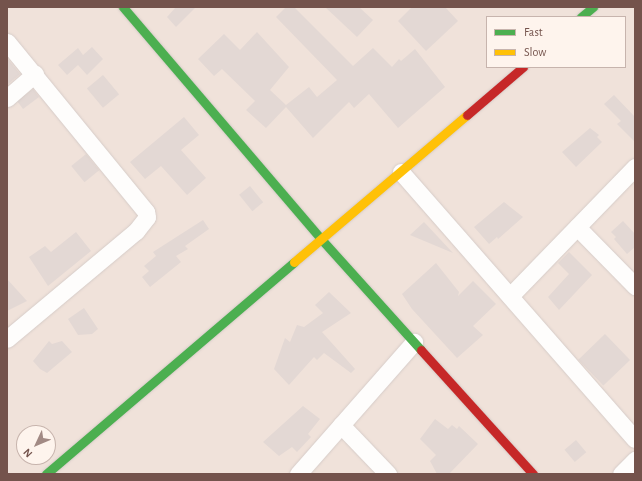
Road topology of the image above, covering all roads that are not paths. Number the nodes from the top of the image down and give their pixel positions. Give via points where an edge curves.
1 (123, 7) edge
2 (7, 42) edge
3 (522, 68) edge
4 (34, 74) junction
5 (7, 98) edge
6 (635, 167) edge
7 (401, 172) junction
8 (577, 227) junction
9 (322, 240) junction
10 (635, 286) edge
11 (510, 296) junction
12 (8, 335) edge
13 (414, 342) junction
14 (341, 425) junction
15 (635, 438) edge
16 (635, 460) edge
17 (46, 474) edge
18 (298, 474) edge
19 (388, 474) edge
20 (533, 474) edge
21 (621, 474) edge

1 - 9 street
2 - 4 street
3 - 7 street
4 - 5 street
4 - 12 street via 146,212 147,217 136,231
6 - 8 street
7 - 9 street
7 - 11 street
8 - 10 street
8 - 11 street
9 - 13 street
9 - 17 street
11 - 15 street
13 - 14 street
13 - 20 street
14 - 18 street
14 - 19 street
16 - 21 street

